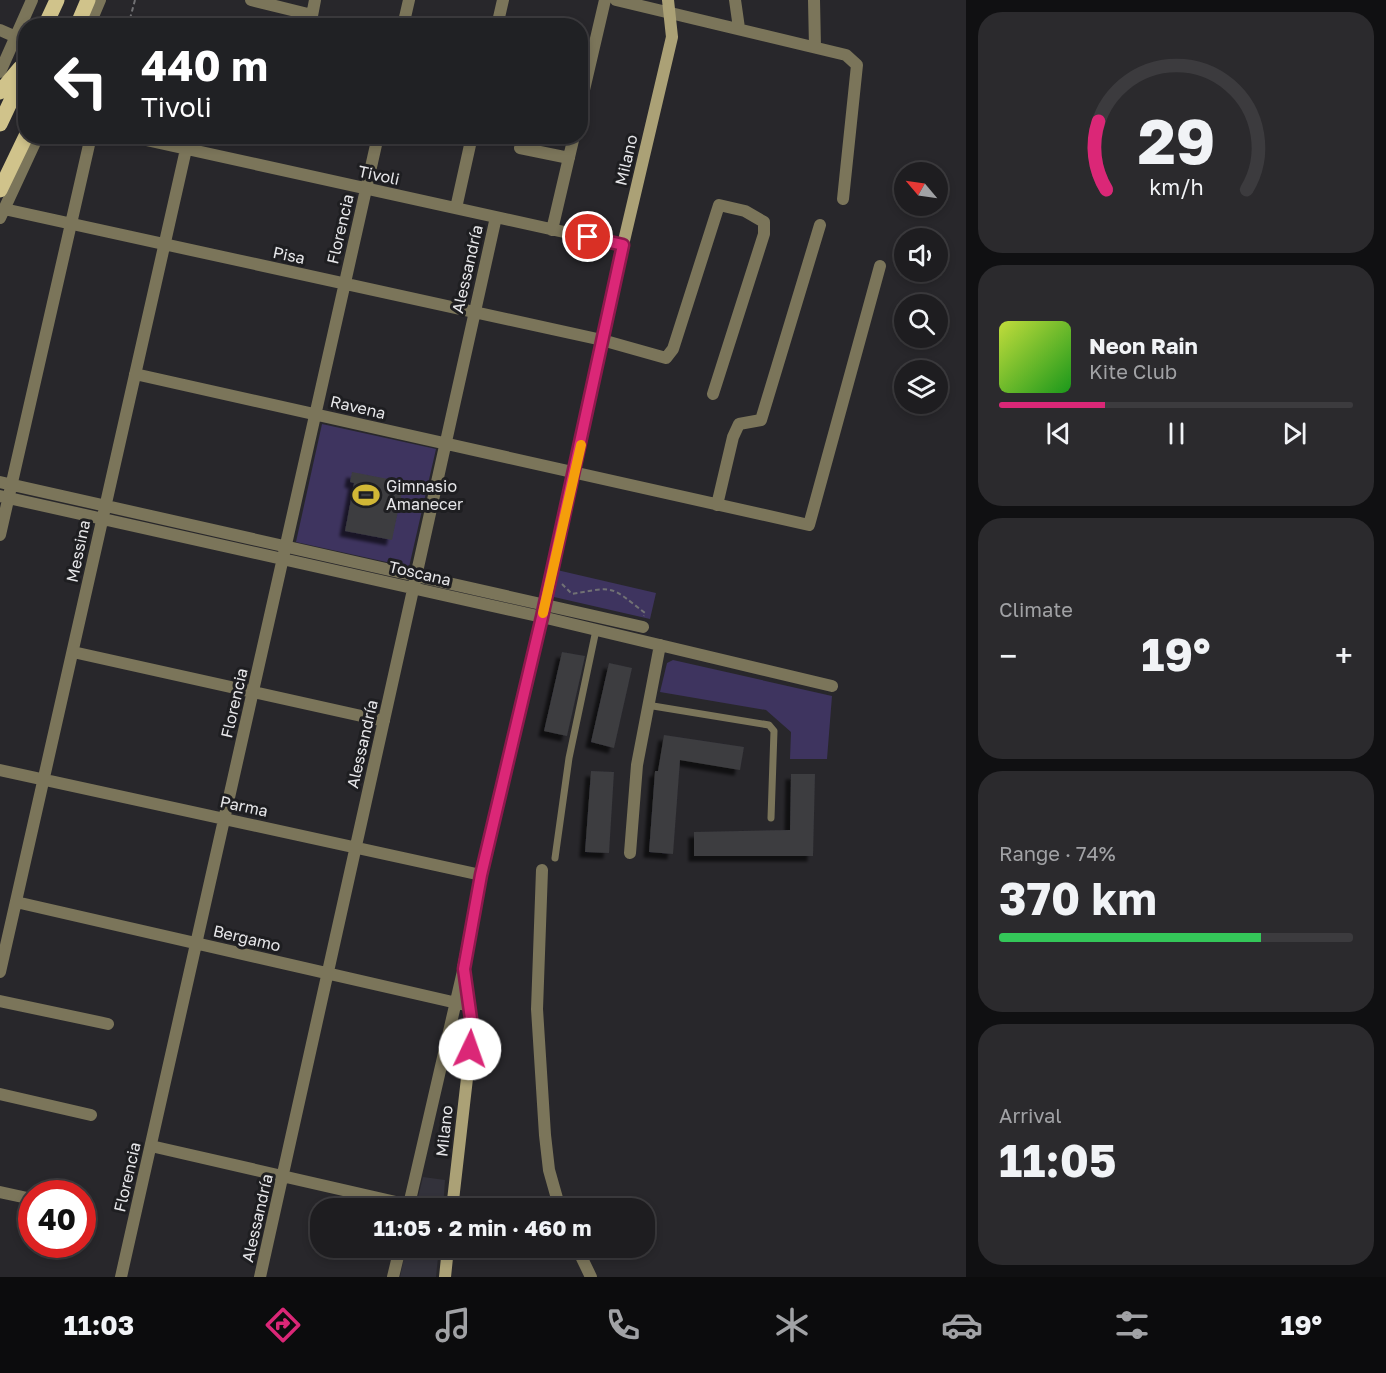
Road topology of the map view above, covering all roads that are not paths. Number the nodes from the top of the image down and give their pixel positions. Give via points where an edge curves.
1 (32, 0) edge
2 (57, 0) edge
3 (88, 0) edge
4 (100, 0) edge
5 (251, 0) edge
6 (315, 0) edge
7 (409, 0) edge
8 (503, 0) edge
9 (605, 0) edge
10 (616, 0) edge
11 (735, 0) edge
12 (814, 0) edge
13 (670, 6) edge
14 (24, 18) edge
15 (49, 18) edge
16 (80, 18) edge
17 (92, 18) edge
18 (305, 18) edge
19 (311, 18) edge
20 (405, 18) edge
21 (499, 18) edge
22 (738, 28) junction
23 (0, 30) edge
24 (18, 30) edge
25 (15, 37) junction
26 (815, 47) junction
27 (588, 63) edge
28 (18, 71) edge
29 (0, 72) edge
30 (18, 86) edge
31 (0, 92) edge
32 (0, 124) edge
33 (22, 144) edge
34 (34, 144) edge
35 (90, 144) edge
36 (187, 144) edge
37 (191, 144) edge
38 (376, 144) edge
39 (470, 144) edge
40 (572, 144) edge
41 (520, 148) dead end
42 (569, 158) junction
43 (366, 189) junction
44 (0, 190) edge
45 (843, 199) dead end
46 (456, 208) junction
47 (2, 213) edge
48 (496, 217) junction
49 (71, 224) junction
50 (820, 225) dead end
51 (552, 230) junction
52 (164, 244) junction
53 (623, 245) junction
54 (880, 266) dead end
55 (345, 284) junction
56 (474, 312) junction
57 (602, 340) junction
58 (135, 374) junction
59 (713, 394) dead end
60 (315, 414) junction
61 (445, 444) junction
62 (574, 474) junction
63 (5, 490) edge
64 (717, 505) junction
65 (104, 512) junction
66 (0, 536) edge
67 (286, 546) junction
68 (283, 559) junction
69 (416, 575) junction
70 (413, 588) junction
71 (544, 611) junction
72 (644, 622) road end
73 (596, 630) junction
74 (660, 645) junction
75 (73, 652) junction
76 (832, 686) dead end
77 (253, 691) junction
78 (647, 705) junction
79 (384, 721) junction
80 (0, 770) edge
81 (43, 779) junction
82 (771, 818) dead end
83 (224, 819) junction
84 (356, 848) junction
85 (630, 853) dead end
86 (555, 858) dead end
87 (542, 870) dead end
88 (481, 875) junction
89 (16, 902) junction
90 (196, 943) junction
91 (464, 969) junction
92 (0, 972) edge
93 (328, 974) junction
94 (0, 1001) edge
95 (456, 1003) junction
96 (470, 1006) junction
97 (108, 1024) dead end
98 (0, 1094) edge
99 (91, 1115) dead end
100 (151, 1146) junction
101 (283, 1176) junction
102 (0, 1192) edge
103 (18, 1196) edge
104 (372, 1198) edge
105 (411, 1198) edge
106 (453, 1198) edge
107 (557, 1198) edge
108 (398, 1258) edge
109 (447, 1258) edge
110 (582, 1258) edge
111 (122, 1277) edge
112 (260, 1277) edge
113 (393, 1277) edge
114 (445, 1277) edge
115 (591, 1277) edge

1 - 14 street
2 - 15 main road
3 - 16 main road
4 - 17 street
5 - 18 street
6 - 19 street
7 - 20 street
8 - 21 street
9 - 27 street
10 - 13 street
11 - 22 street
12 - 26 street
13 - 22 street
13 - 53 street, Milano via 672,37
22 - 26 street
23 - 25 street
24 - 25 street
25 - 29 street
26 - 45 street via 846,55 857,65
28 - 31 main road
30 - 32 main road
33 - 44 main road
34 - 47 street
35 - 49 street
36 - 52 street, Messina
37 - 43 street, Tivoli
38 - 43 street, Florencia
39 - 46 street, Alessandría
40 - 42 street
41 - 42 street
42 - 51 street
43 - 46 street, Tivoli
43 - 55 street, Florencia
46 - 48 street, Tivoli
47 - 49 street, Pisa
48 - 51 street, Tivoli
48 - 56 street, Alessandría
49 - 52 street, Pisa
49 - 63 street
50 - 64 street via 761,420 739,424
51 - 53 street, Tivoli
52 - 55 street, Pisa
52 - 58 street, Messina
53 - 57 street, Milano
54 - 64 street, Ravena via 809,525
55 - 56 street, Pisa
55 - 60 street, Florencia
56 - 57 street, Pisa
56 - 61 street, Alessandría
57 - 59 street, Pisa via 666,358 673,349 719,205 745,211 764,222 764,234
57 - 62 street, Milano
58 - 60 street, Ravena
58 - 65 street, Messina
60 - 61 street, Ravena
60 - 67 street, Florencia
61 - 62 street, Ravena
61 - 69 street, Alessandría
62 - 64 street, Ravena
62 - 71 street, Milano
63 - 65 street, Toscana
63 - 66 street
65 - 67 street, Toscana
65 - 68 street, Toscana
65 - 75 street, Messina
67 - 68 street, Florencia
67 - 69 street, Toscana
68 - 70 street, Toscana
68 - 77 street, Florencia
69 - 70 street, Alessandría
69 - 71 street, Toscana
70 - 71 street, Toscana
70 - 79 street, Alessandría
71 - 72 street, Toscana
71 - 73 street, Toscana
71 - 88 street, Milano
73 - 74 street, Toscana
73 - 86 lane via 569,758
74 - 76 street, Toscana
74 - 78 street
75 - 77 street
75 - 81 street, Messina
77 - 79 street
77 - 83 street, Florencia
78 - 82 lane via 769,725 774,731
78 - 85 street via 637,765
79 - 84 street, Alessandría
80 - 81 street, Parma
81 - 83 street, Parma
81 - 89 street, Messina
83 - 84 street, Parma
83 - 90 street, Florencia
84 - 88 street, Parma
84 - 93 street, Alessandría
87 - 107 street via 537,1009 545,1135
88 - 91 street, Milano
89 - 90 street, Bergamo
89 - 92 street, Messina
90 - 93 street, Bergamo
90 - 100 street, Florencia
91 - 95 street
91 - 96 street, Milano
93 - 95 street, Bergamo
93 - 101 street, Alessandría
94 - 97 street
95 - 96 street, Bergamo
95 - 105 street
96 - 106 street, Milano via 472,1026
98 - 99 street
100 - 101 street
100 - 111 street, Florencia
101 - 104 street
101 - 112 street, Alessandría
102 - 103 street
108 - 113 street
109 - 114 street
110 - 115 street

